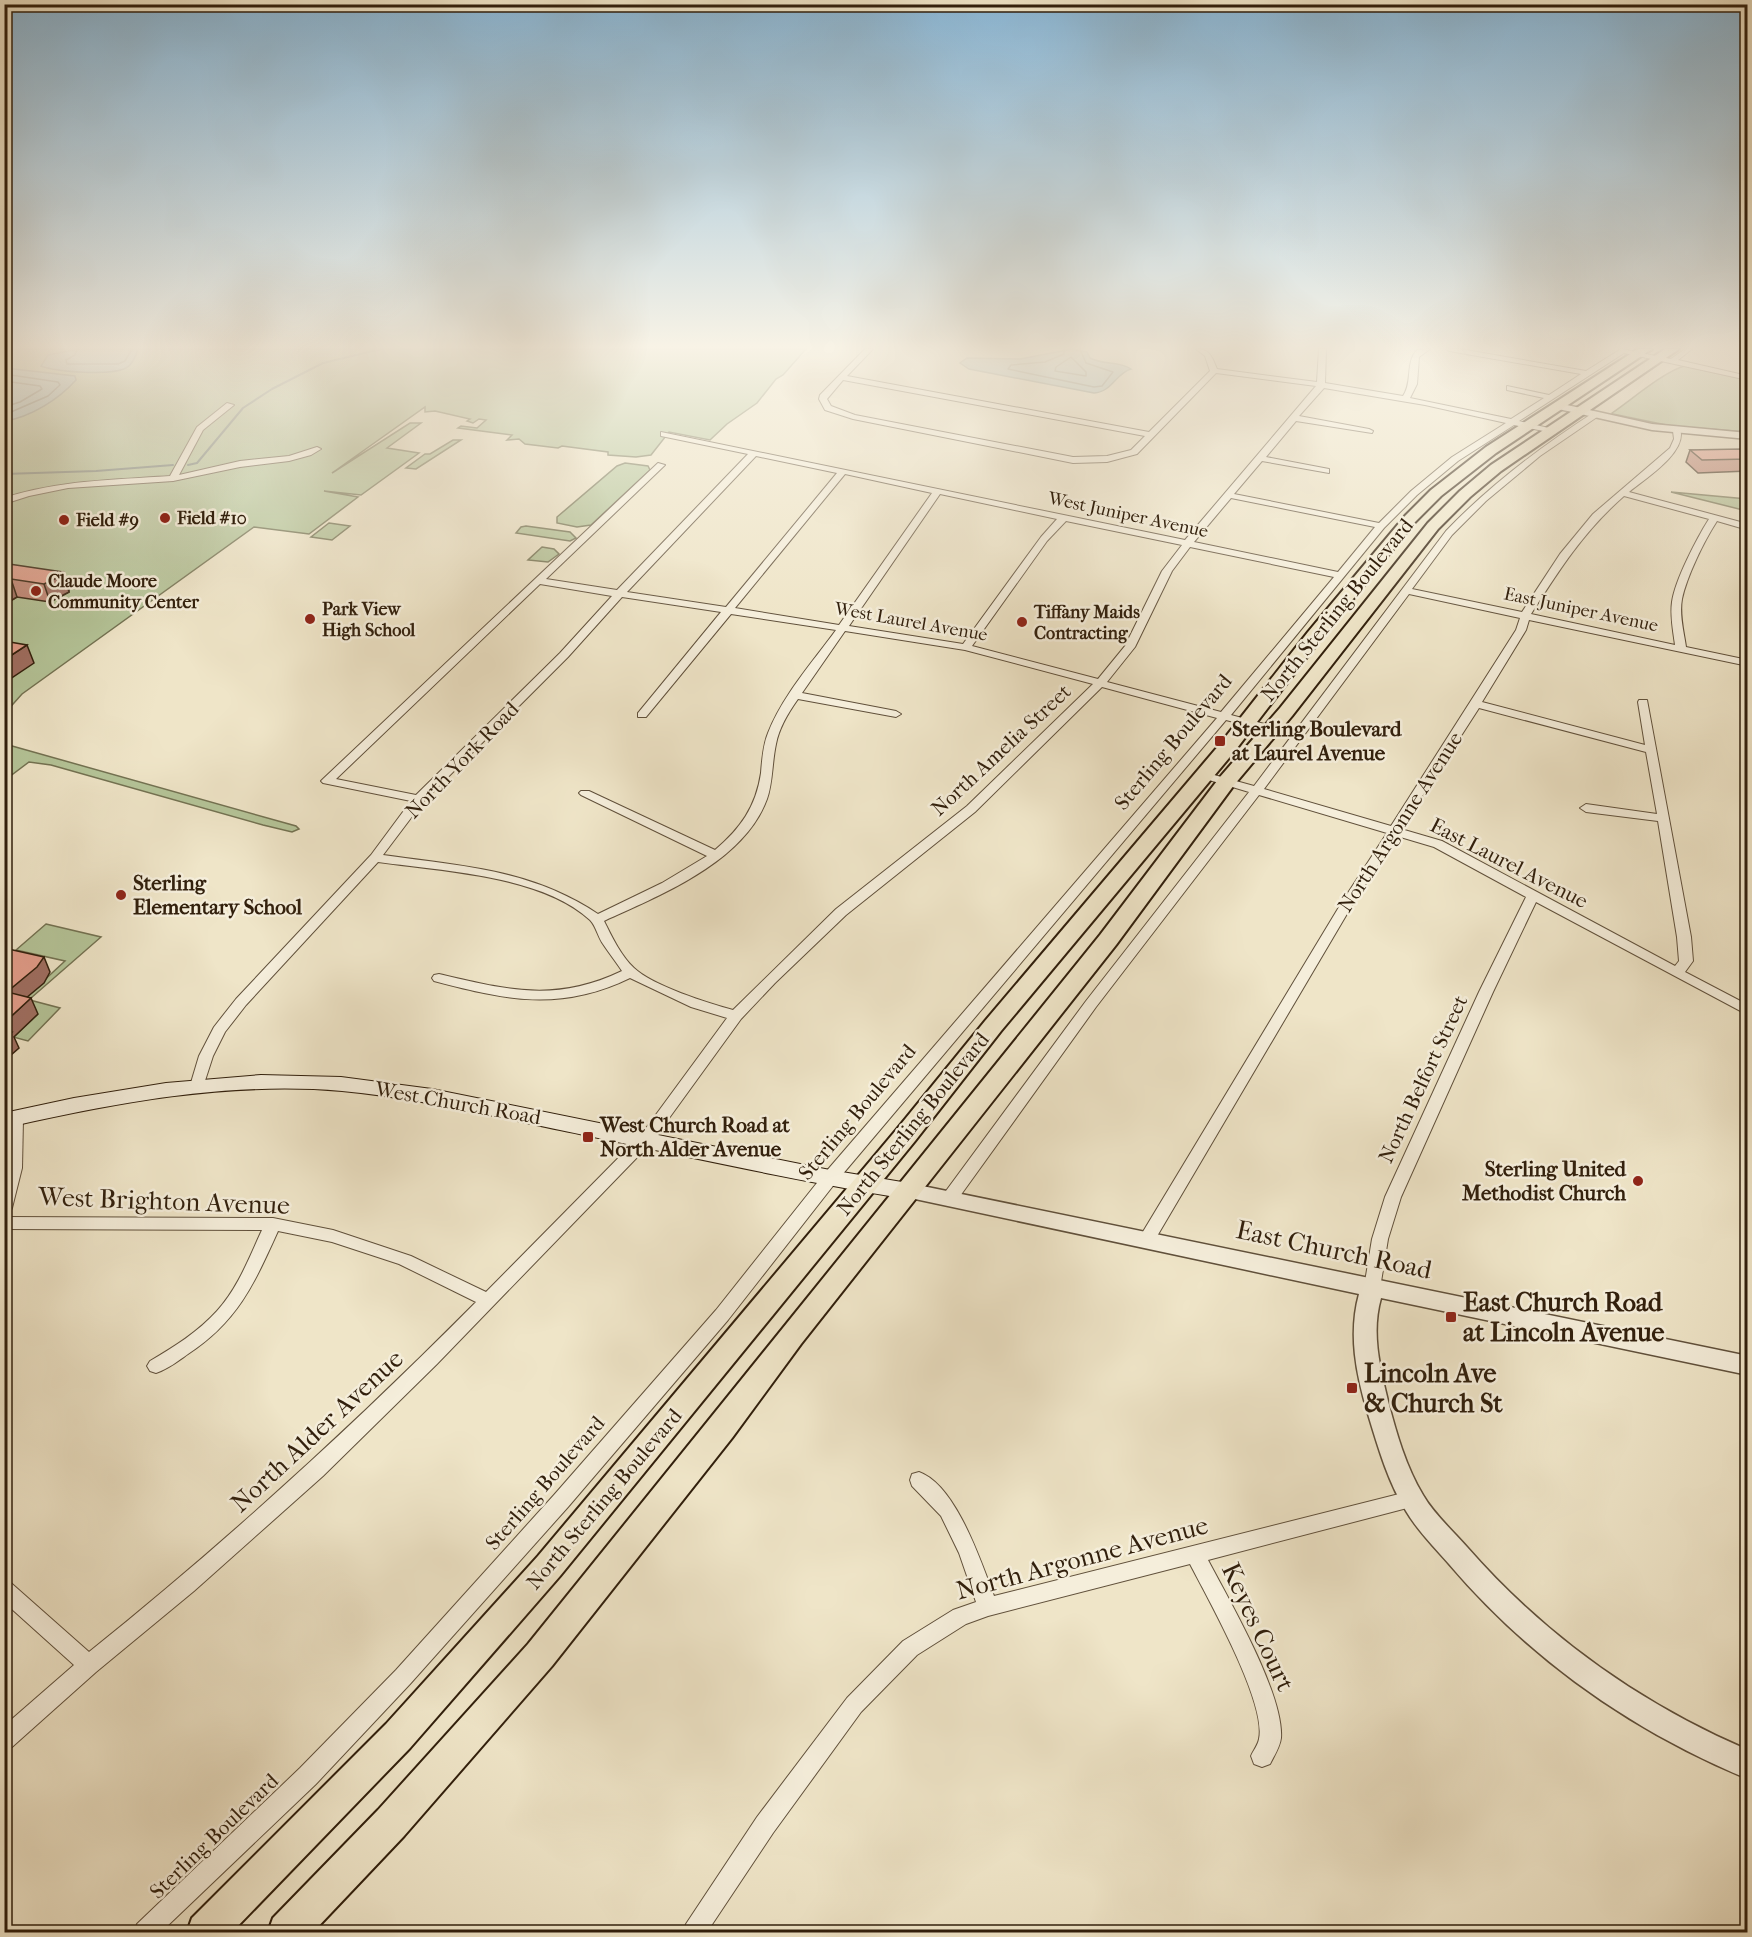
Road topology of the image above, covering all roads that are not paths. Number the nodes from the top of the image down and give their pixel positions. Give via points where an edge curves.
1 (194, 439) edge
2 (690, 439) edge
3 (964, 439) edge
4 (1147, 439) edge
5 (1276, 439) edge
6 (1486, 439) edge
7 (1507, 439) edge
8 (1538, 439) edge
9 (1558, 439) edge
10 (1678, 439) edge
11 (317, 449) dead end
12 (754, 453) junction
13 (1260, 458) junction
14 (661, 465) dead end
15 (1326, 471) dead end
16 (842, 472) junction
17 (173, 478) junction
18 (938, 491) junction
19 (1621, 493) junction
20 (1228, 495) junction
21 (4, 501) edge
22 (1063, 518) junction
23 (1714, 519) junction
24 (1381, 526) junction
25 (1748, 527) edge
26 (1186, 544) junction
27 (1339, 575) junction
28 (537, 581) junction
29 (1407, 591) junction
30 (620, 593) junction
31 (730, 609) junction
32 (1526, 616) junction
33 (843, 626) junction
34 (966, 647) junction
35 (1681, 648) junction
36 (1748, 663) edge
37 (1101, 682) junction
38 (794, 695) junction
39 (1643, 702) dead end
40 (1476, 704) junction
41 (896, 714) dead end
42 (642, 715) dead end
43 (1224, 716) junction
44 (1247, 723) junction
45 (1272, 729) junction
46 (1652, 750) junction
47 (1203, 775) junction
48 (1227, 782) junction
49 (1256, 789) junction
50 (585, 793) dead end
51 (419, 799) junction
52 (1586, 808) dead end
53 (1662, 818) junction
54 (1393, 830) junction
55 (716, 855) junction
56 (375, 858) junction
57 (1533, 896) junction
58 (597, 919) junction
59 (630, 972) junction
60 (1678, 972) junction
61 (439, 978) dead end
62 (1748, 1011) edge
63 (736, 1016) junction
64 (197, 1086) junction
65 (10, 1120) edge
66 (646, 1140) junction
67 (830, 1178) junction
68 (865, 1184) junction
69 (908, 1191) junction
70 (949, 1199) junction
71 (4, 1208) edge
72 (4, 1222) edge
73 (273, 1224) junction
74 (1148, 1239) junction
75 (1372, 1288) junction
76 (488, 1301) junction
77 (156, 1366) dead end
78 (1748, 1366) edge
79 (919, 1480) dead end
80 (1411, 1499) junction
81 (1196, 1555) junction
82 (4, 1589) edge
83 (988, 1607) junction
84 (89, 1665) junction
85 (4, 1740) edge
86 (1262, 1756) dead end
87 (1748, 1765) edge
88 (146, 1932) edge
89 (206, 1932) edge
90 (287, 1932) edge
91 (694, 1932) edge

1 - 17 street
2 - 12 street, West Juniper Avenue
3 - 4 street via 1056,458 1089,460 1123,456 1134,452
5 - 13 street, North Amelia Street
6 - 24 street, Sterling Boulevard via 1432,477
7 - 44 main road, North Sterling Boulevard via 1416,512
8 - 45 main road, North Sterling Boulevard via 1482,480 1433,526
9 - 29 street via 1484,497 1449,533
10 - 19 street, North Argonne Avenue via 1674,449
11 - 17 street via 295,458
12 - 16 street, West Juniper Avenue
12 - 30 street, North York Road
13 - 15 street
13 - 20 street, North Amelia Street
14 - 28 street
16 - 18 street, West Juniper Avenue
16 - 31 street
17 - 21 street via 78,483
18 - 22 street, West Juniper Avenue
18 - 33 street
19 - 23 street
19 - 32 street, North Argonne Avenue via 1572,543
20 - 24 street
20 - 26 street, North Amelia Street
22 - 26 street, West Juniper Avenue
22 - 34 street via 1038,546
23 - 25 street
23 - 35 street via 1700,540 1677,599
24 - 27 street, Sterling Boulevard
26 - 27 street, West Juniper Avenue
26 - 37 street, North Amelia Street via 1162,581 1130,647
27 - 43 street, Sterling Boulevard
28 - 30 street, West Laurel Avenue
28 - 51 street via 327,780
29 - 32 street, East Juniper Avenue
29 - 49 street
30 - 31 street, West Laurel Avenue
30 - 51 street, North York Road via 564,655
31 - 33 street, West Laurel Avenue
31 - 42 street
32 - 35 street, East Juniper Avenue
32 - 40 street, North Argonne Avenue
33 - 34 street, West Laurel Avenue
33 - 38 street
34 - 37 street, West Laurel Avenue
35 - 36 street, East Juniper Avenue
37 - 43 street, West Laurel Avenue
37 - 63 street, North Amelia Street via 971,809 841,912
38 - 41 street
38 - 55 street via 772,737 760,801 746,826
39 - 46 street
40 - 46 street
40 - 54 street, North Argonne Avenue
43 - 44 street, West Laurel Avenue
43 - 67 street, Sterling Boulevard
44 - 45 street, West Laurel Avenue
44 - 47 main road, North Sterling Boulevard
45 - 48 main road, North Sterling Boulevard
46 - 53 street
47 - 48 street, East Laurel Avenue
47 - 68 main road, North Sterling Boulevard
48 - 49 street, East Laurel Avenue
48 - 69 main road, North Sterling Boulevard
49 - 54 street, East Laurel Avenue
49 - 70 street via 1091,1004
50 - 55 street
51 - 56 street, North York Road
52 - 53 street
53 - 60 street via 1684,937 1686,961
54 - 57 street, East Laurel Avenue via 1438,844
54 - 74 street, North Argonne Avenue
55 - 58 street via 670,885
56 - 58 street via 521,880 572,902
56 - 64 street, North York Road via 226,1021 206,1056
57 - 60 street, East Laurel Avenue
57 - 75 street, North Belfort Street via 1393,1197 1380,1239
58 - 59 street
59 - 61 street via 578,993 544,998
59 - 63 street via 688,1000
60 - 62 street, East Laurel Avenue
63 - 66 street, North Amelia Street
64 - 65 main road, West Church Road
64 - 66 main road, West Church Road via 261,1082 341,1084 432,1096
65 - 71 street via 14,1168
66 - 67 main road, West Church Road
66 - 76 street, North Alder Avenue
67 - 68 main road, West Church Road
67 - 88 street, Sterling Boulevard via 722,1315 403,1677 308,1776
68 - 69 main road, West Church Road
68 - 89 main road, North Sterling Boulevard via 549,1566 398,1736
69 - 70 street, East Church Road
69 - 90 main road, North Sterling Boulevard via 540,1655 391,1823
70 - 74 street, East Church Road
72 - 73 street, West Brighton Avenue
73 - 76 street, West Brighton Avenue via 333,1236 405,1260
73 - 77 street via 253,1268 224,1315
74 - 75 street, East Church Road
75 - 78 street, East Church Road
75 - 80 street via 1365,1320 1369,1373 1387,1437
76 - 84 street, North Alder Avenue via 316,1470 187,1585
79 - 83 street via 948,1510
80 - 81 street, North Argonne Avenue
80 - 87 street via 1466,1567 1549,1648 1639,1711
81 - 83 street, North Argonne Avenue
81 - 86 street, Keyes Court via 1263,1697 1270,1740
82 - 84 street
83 - 91 street, North Argonne Avenue via 960,1617 910,1648 854,1705 765,1825
84 - 85 street, North Alder Avenue

